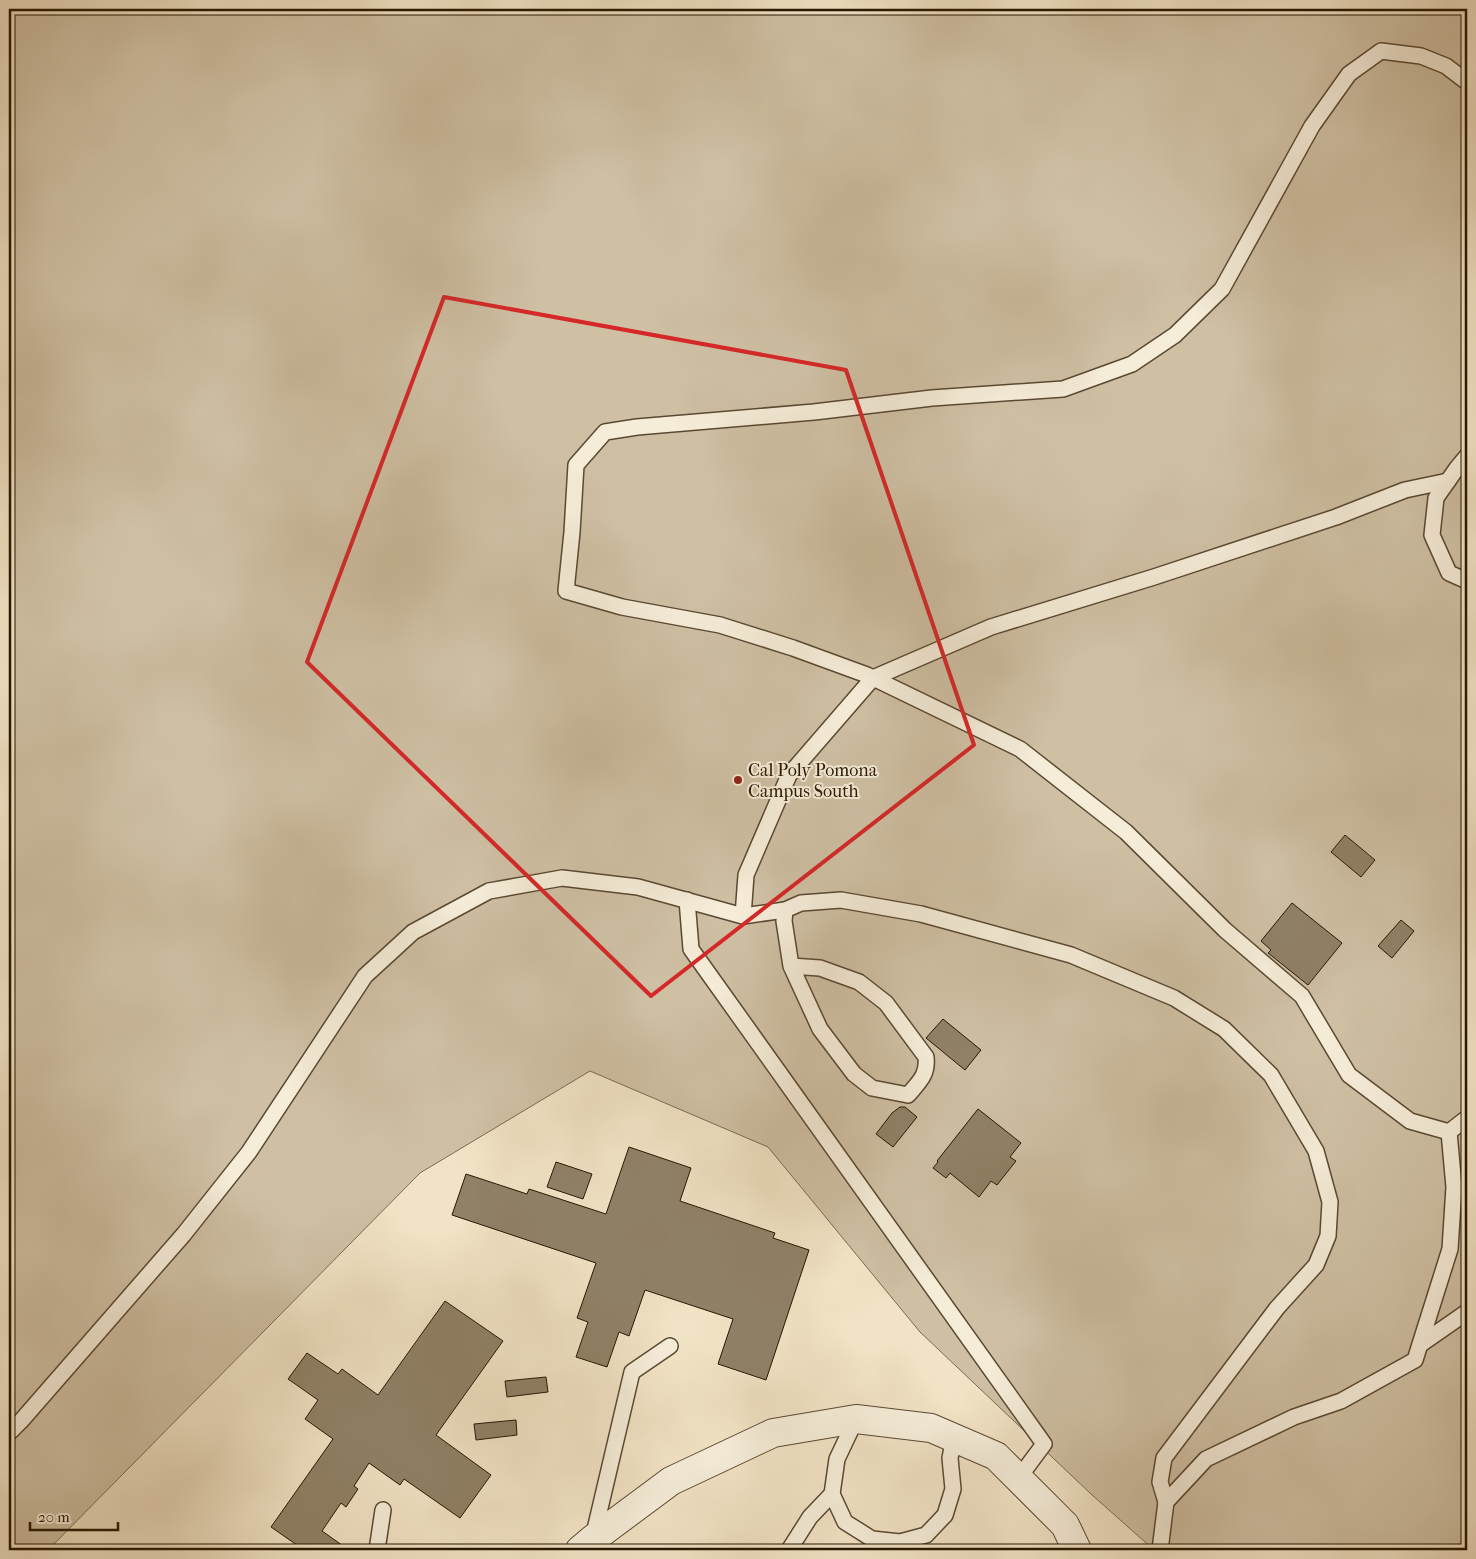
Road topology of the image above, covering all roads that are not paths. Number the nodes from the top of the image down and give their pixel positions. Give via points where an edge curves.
1 (1467, 82) edge
2 (1467, 456) edge
3 (1448, 481) junction
4 (1467, 581) edge
5 (873, 678) junction
6 (687, 900) junction
7 (786, 910) junction
8 (743, 916) junction
9 (791, 966) junction
10 (1467, 1118) edge
11 (1449, 1132) junction
12 (1467, 1312) edge
13 (1421, 1344) junction
14 (670, 1346) dead end
15 (856, 1419) junction
16 (9, 1433) edge
17 (954, 1438) junction
18 (1018, 1479) junction
19 (832, 1494) junction
20 (1166, 1502) junction
21 (383, 1510) dead end
22 (586, 1544) edge
23 (377, 1550) edge
24 (789, 1550) edge
25 (1077, 1550) edge
26 (1160, 1550) edge

1 - 5 lane via 1446,66 1421,56 1381,51 1349,74 1312,126 1222,290 1175,335 1132,364 1063,389 932,398 605,432 576,465 566,590 622,607 720,625
2 - 3 lane
3 - 4 lane via 1436,498 1432,535 1449,572
3 - 5 lane via 1405,490 1336,518 991,628
5 - 8 lane via 789,775 746,875
5 - 11 lane via 1020,749 1036,761 1126,832 1225,930 1302,996 1349,1075 1410,1122
6 - 8 lane
6 - 16 lane via 638,887 562,878 489,891 413,932 365,976 249,1152 184,1234
6 - 18 lane via 691,949 1044,1444
7 - 8 lane
7 - 9 lane via 784,921
7 - 20 lane via 802,903 841,900 921,914 1071,955 1174,998 1224,1029 1271,1074 1316,1151 1330,1202 1328,1236 1316,1265 1277,1308 1164,1458 1160,1482
9 - 9 lane via 820,1029 854,1074 872,1088 908,1095 923,1078 927,1068 926,1057 886,1003 859,982 820,968
10 - 11 lane
11 - 13 lane via 1454,1187 1450,1249
12 - 13 lane
13 - 20 lane via 1415,1360 1341,1401 1294,1417 1206,1459
14 - 22 lane via 632,1372
15 - 17 street via 931,1428
15 - 19 lane via 837,1459
15 - 22 street via 773,1433 671,1481
17 - 18 street via 996,1456
17 - 19 lane via 950,1458 953,1489 945,1515 926,1535 900,1542 872,1539 845,1522
18 - 25 street via 1065,1525
19 - 24 lane via 810,1517
20 - 26 lane
21 - 23 lane

